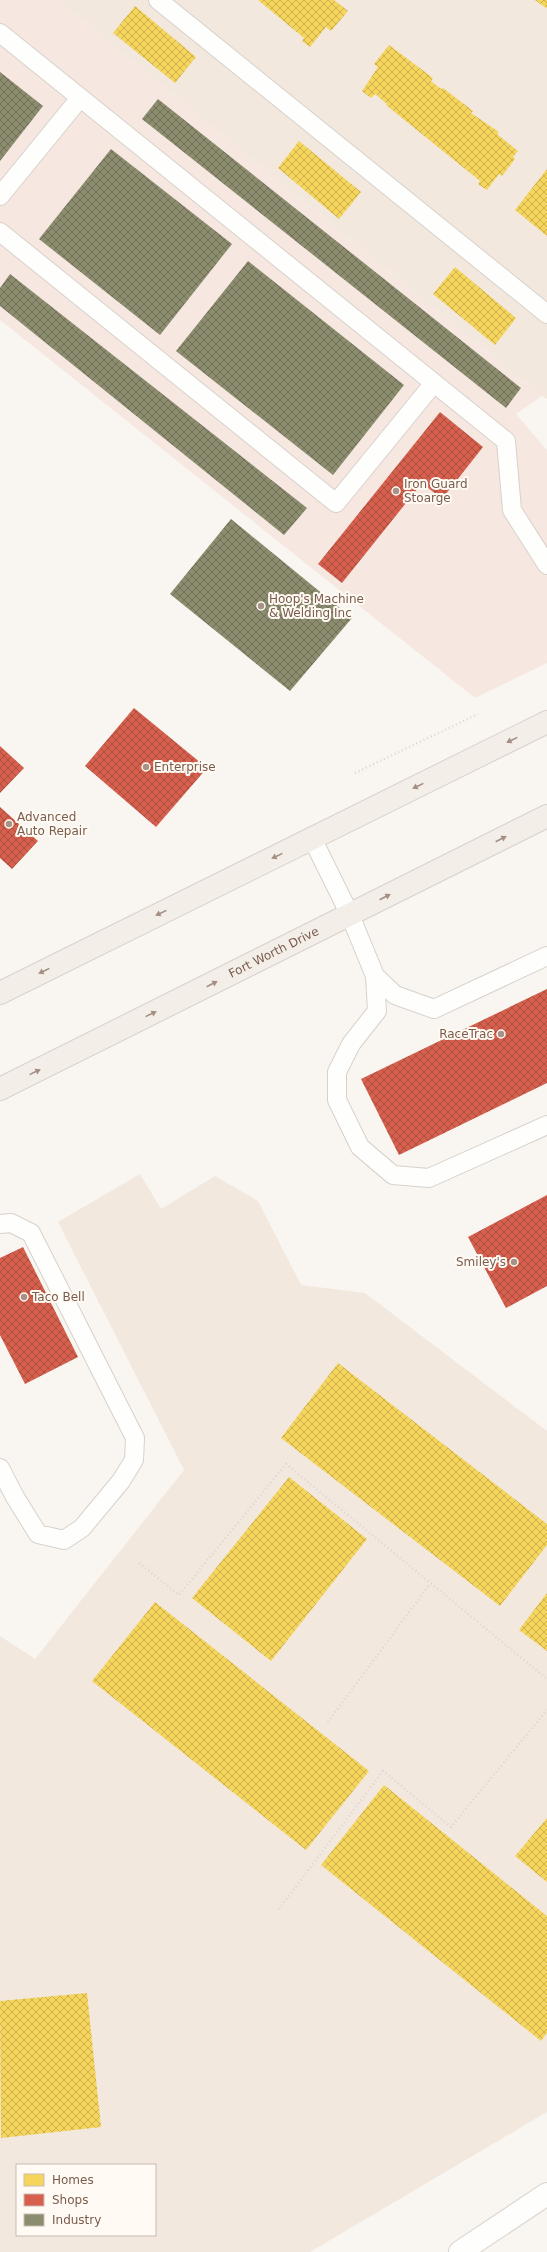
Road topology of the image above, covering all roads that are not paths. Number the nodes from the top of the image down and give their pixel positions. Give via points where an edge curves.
1 (158, 0) edge
2 (0, 33) edge
3 (80, 98) junction
4 (0, 196) edge
5 (0, 232) edge
6 (547, 314) edge
7 (434, 383) junction
8 (547, 565) edge
9 (547, 722) edge
10 (547, 816) edge
11 (312, 838) junction
12 (350, 915) junction
13 (547, 956) edge
14 (375, 976) junction
15 (0, 993) edge
16 (0, 1089) edge
17 (547, 1125) edge
18 (0, 1224) edge
19 (0, 1468) edge
20 (547, 2194) edge
21 (460, 2252) edge

1 - 6 lane
2 - 3 lane
3 - 4 lane
3 - 7 lane
5 - 7 lane via 336,503
7 - 8 lane via 506,441 512,510
9 -> 11 main road
12 -> 10 main road, Fort Worth Drive
11 - 12 lane
11 -> 15 main road
12 - 14 lane
16 -> 12 main road, Fort Worth Drive
13 - 14 lane via 434,1009 395,995
14 - 17 lane via 377,1011 351,1044 337,1072 337,1100 360,1147 393,1175 429,1178
18 - 19 lane via 12,1223 30,1233 135,1438 134,1460 121,1481 82,1528 64,1540 38,1534
20 - 21 street

